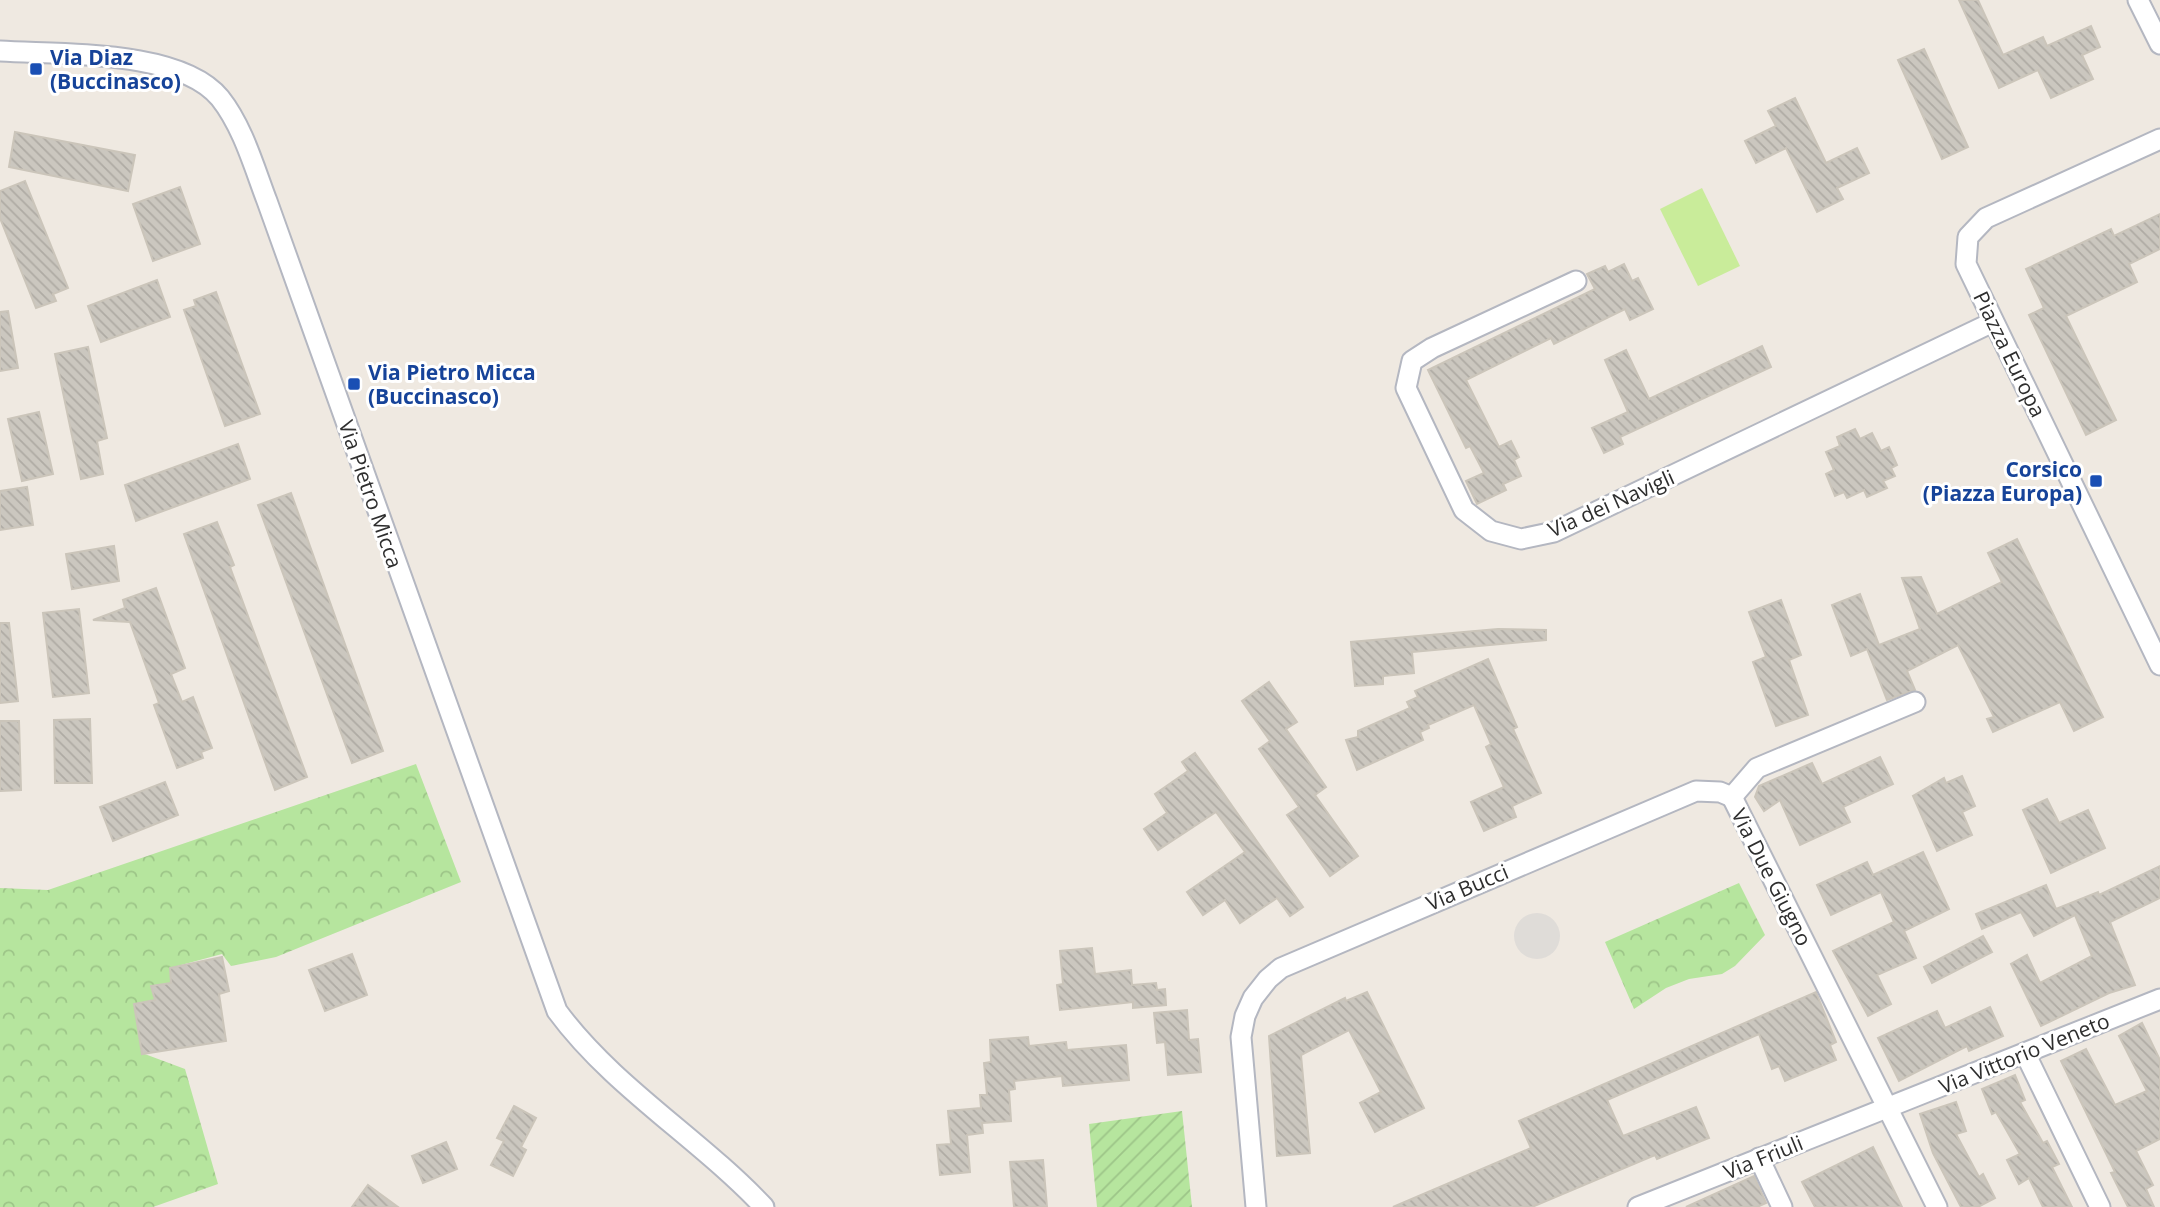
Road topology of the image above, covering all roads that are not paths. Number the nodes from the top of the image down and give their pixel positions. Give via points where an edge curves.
1 (2138, 0) edge
2 (2160, 44) edge
3 (0, 51) edge
4 (2160, 139) edge
5 (1576, 281) dead end
6 (1993, 322) junction
7 (2160, 665) edge
8 (1915, 702) dead end
9 (1732, 797) junction
10 (2160, 1000) edge
11 (2025, 1053) junction
12 (1888, 1107) junction
13 (1759, 1158) junction
14 (764, 1207) edge
15 (1256, 1207) edge
16 (1638, 1207) edge
17 (1782, 1207) edge
18 (1937, 1207) edge
19 (2101, 1207) edge

1 - 2 street
3 - 14 street, Via Pietro Micca via 140,60 190,73 220,98 244,142 267,201 556,1011
4 - 6 street, Piazza Europa via 1986,218 1968,237 1966,264
5 - 6 street, Via dei Navigli via 1412,361 1406,388 1411,399 1464,510 1491,531 1521,539 1554,532
6 - 7 street, Piazza Europa
8 - 9 street, Via Due Giugno via 1757,768
9 - 12 street, Via Due Giugno
9 - 15 street, Via Bucci via 1696,791 1281,968 1268,979 1253,998 1241,1037
10 - 11 street, Via Vittorio Veneto
11 - 12 street, Via Vittorio Veneto
11 - 19 street
12 - 13 street, Via Friuli
12 - 18 street, Via Due Giugno
13 - 16 street, Via Friuli
13 - 17 street

